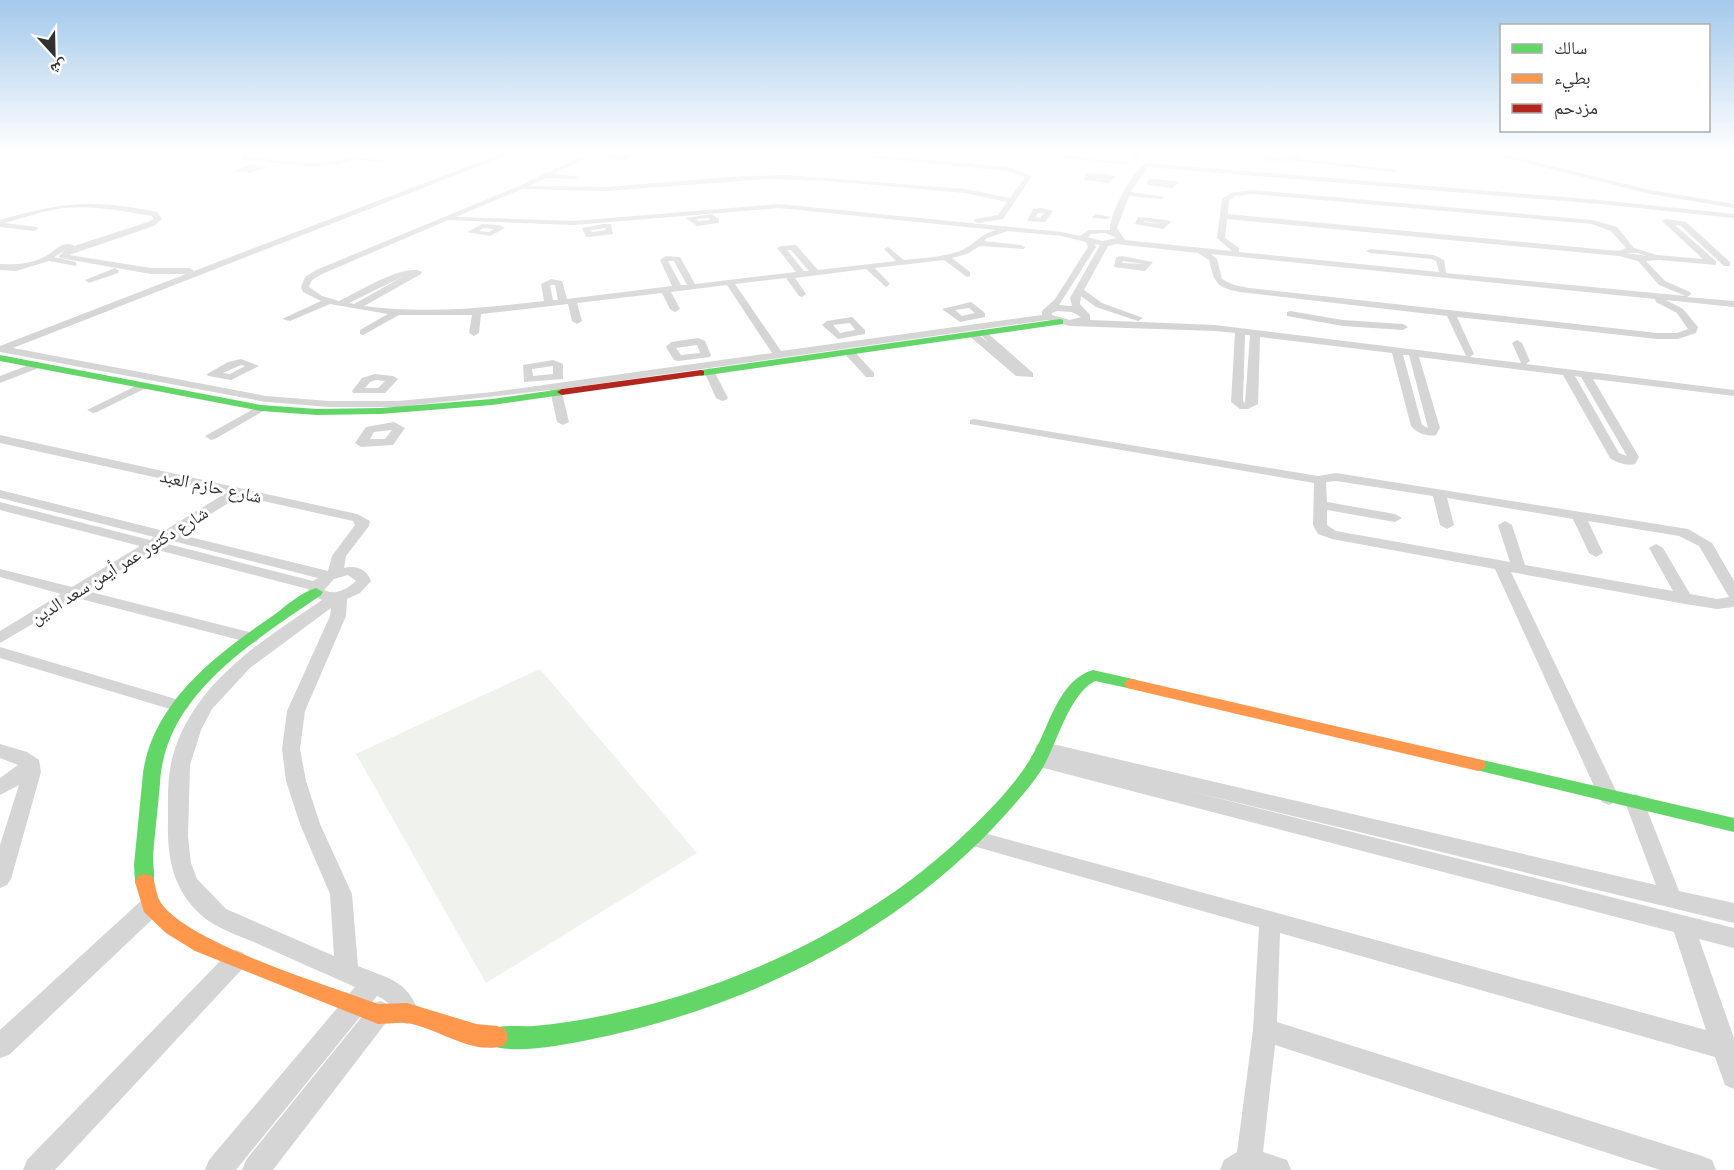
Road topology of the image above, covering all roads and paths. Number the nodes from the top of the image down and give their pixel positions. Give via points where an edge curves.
1 (63, 207) edge
2 (102, 207) edge
3 (359, 207) edge
4 (369, 207) edge
5 (473, 207) edge
6 (720, 207) edge
7 (755, 207) edge
8 (770, 207) edge
9 (807, 207) edge
10 (1007, 207) edge
11 (1112, 207) edge
12 (1128, 207) edge
13 (1225, 207) edge
14 (1398, 207) edge
15 (1466, 207) edge
16 (1648, 207) edge
17 (1414, 208) joint
18 (811, 209) junction
19 (1467, 210) junction
20 (462, 211) junction
21 (668, 213) junction
22 (1734, 215) edge
23 (882, 216) junction
24 (1095, 216) dead end
25 (1224, 216) junction
26 (1000, 217) junction
27 (1107, 217) junction
28 (442, 219) junction
29 (798, 219) dead end
30 (1036, 220) dead end
31 (503, 222) junction
32 (0, 224) edge
33 (971, 224) junction
34 (495, 226) dead end
35 (872, 226) dead end
36 (1010, 227) junction
37 (1030, 228) junction
38 (34, 229) dead end
39 (1382, 231) junction
40 (1063, 233) junction
41 (1090, 236) junction
42 (1221, 238) junction
43 (1116, 239) junction
44 (981, 240) junction
45 (1385, 242) dead end
46 (1021, 247) dead end
47 (1196, 247) junction
48 (888, 249) dead end
49 (1632, 250) junction
50 (1370, 251) dead end
51 (1237, 252) junction
52 (1620, 254) junction
53 (946, 257) junction
54 (1656, 257) junction
55 (49, 258) junction
56 (1097, 259) junction
57 (1641, 260) junction
58 (1118, 261) dead end
59 (903, 263) junction
60 (1712, 263) junction
61 (1215, 264) junction
62 (1730, 264) edge
63 (0, 267) edge
64 (869, 267) junction
65 (140, 269) junction
66 (115, 271) junction
67 (190, 271) junction
68 (1443, 271) junction
69 (129, 273) junction
70 (816, 273) junction
71 (967, 274) dead end
72 (803, 275) junction
73 (789, 276) junction
74 (89, 280) dead end
75 (157, 283) junction
76 (730, 283) junction
77 (1662, 283) junction
78 (885, 284) dead end
79 (693, 288) junction
80 (678, 289) junction
81 (1608, 289) junction
82 (666, 291) junction
83 (1079, 291) junction
84 (1645, 293) junction
85 (802, 294) dead end
86 (1697, 299) junction
87 (329, 301) junction
88 (568, 302) junction
89 (1734, 302) edge
90 (103, 303) junction
91 (342, 303) junction
92 (113, 304) junction
93 (549, 304) junction
94 (357, 306) junction
95 (675, 309) dead end
96 (1680, 311) junction
97 (398, 312) junction
98 (477, 312) junction
99 (1451, 313) junction
100 (1290, 314) dead end
101 (1052, 316) junction
102 (1082, 316) junction
103 (972, 318) dead end
104 (1141, 318) junction
105 (287, 319) dead end
106 (577, 321) dead end
107 (1343, 323) junction
108 (1403, 327) dead end
109 (980, 331) junction
110 (363, 332) dead end
111 (1240, 332) junction
112 (1268, 332) junction
113 (474, 333) dead end
114 (1255, 333) junction
115 (849, 334) dead end
116 (1344, 339) junction
117 (1517, 344) dead end
118 (1, 349) edge
119 (854, 349) junction
120 (1397, 351) junction
121 (1413, 353) junction
122 (1469, 354) junction
123 (779, 356) junction
124 (1525, 361) junction
125 (1012, 363) dead end
126 (37, 365) junction
127 (699, 365) junction
128 (112, 371) junction
129 (1567, 372) junction
130 (1585, 374) junction
131 (870, 375) dead end
132 (219, 376) dead end
133 (98, 377) junction
134 (1641, 378) junction
135 (0, 380) edge
136 (1237, 385) junction
137 (142, 386) junction
138 (197, 387) junction
139 (551, 387) junction
140 (1252, 387) junction
141 (1734, 387) edge
142 (368, 392) dead end
143 (1734, 393) edge
144 (722, 398) dead end
145 (356, 405) junction
146 (1412, 407) junction
147 (261, 408) junction
148 (1428, 409) junction
149 (93, 410) dead end
150 (394, 411) junction
151 (563, 422) dead end
152 (974, 422) dead end
153 (385, 427) dead end
154 (1601, 431) junction
155 (1618, 433) junction
156 (211, 436) dead end
157 (0, 439) edge
158 (1321, 480) junction
159 (237, 492) junction
160 (0, 494) edge
161 (1439, 494) junction
162 (1320, 505) junction
163 (0, 506) edge
164 (1579, 516) junction
165 (1395, 518) dead end
166 (1447, 525) dead end
167 (1505, 525) dead end
168 (167, 536) junction
169 (153, 544) junction
170 (1656, 548) dead end
171 (1596, 553) dead end
172 (1501, 566) junction
173 (1519, 569) junction
174 (0, 573) edge
175 (332, 574) junction
176 (316, 589) junction
177 (73, 593) junction
178 (1734, 594) edge
179 (339, 596) junction
180 (1685, 599) junction
181 (1734, 602) edge
182 (0, 638) edge
183 (251, 638) junction
184 (0, 652) edge
185 (180, 706) junction
186 (0, 751) edge
187 (1042, 754) junction
188 (32, 765) junction
189 (0, 788) edge
190 (1609, 797) junction
191 (1635, 802) junction
192 (1734, 825) edge
193 (973, 838) junction
194 (0, 879) edge
195 (1671, 897) junction
196 (150, 906) junction
197 (1734, 913) edge
198 (1270, 920) junction
199 (1683, 925) junction
200 (1734, 938) edge
201 (236, 960) junction
202 (347, 974) junction
203 (392, 996) junction
204 (354, 1006) junction
205 (378, 1014) junction
206 (1265, 1030) junction
207 (0, 1046) edge
208 (1729, 1049) edge
209 (1734, 1076) edge
210 (1242, 1165) edge
211 (37, 1170) edge
212 (219, 1170) edge
213 (256, 1170) edge
214 (1277, 1170) edge
215 (1702, 1170) edge

1 - 32 street
2 - 65 street via 159,217 151,224 63,254 67,258
3 - 67 street
4 - 92 street
5 - 20 street
6 - 21 street
7 - 21 street via 698,214
8 - 18 street
9 - 33 street
10 - 26 street
11 - 27 street
12 - 43 street via 1128,220 1113,228
13 - 25 street
14 - 17 street
15 - 19 street
16 - 22 street
17 - 19 street
18 - 23 street
18 - 29 street
19 - 49 street via 1608,226
20 - 21 street via 488,217 544,220
20 - 28 street
21 - 31 street via 598,224
23 - 33 street
23 - 35 street
24 - 27 street
25 - 39 street
25 - 42 street
26 - 33 street
26 - 36 street
27 - 41 street
28 - 31 street
28 - 87 street via 313,276 306,283 306,290
30 - 37 street
31 - 34 street
32 - 38 street
32 - 55 street via 74,208 146,219 63,249
33 - 36 street
33 - 44 street
36 - 37 street
36 - 40 street
36 - 44 street
37 - 40 street
39 - 45 street
39 - 52 street via 1551,244
40 - 41 street
41 - 43 street
41 - 101 street via 1091,249
42 - 47 street
42 - 51 street
43 - 47 street
43 - 56 street via 1102,248
44 - 46 street
44 - 53 street via 964,252
47 - 51 street
47 - 61 street via 1211,256
48 - 59 street
49 - 52 street
49 - 54 street
50 - 68 street via 1434,257 1440,260
51 - 61 street
51 - 68 street
51 - 81 street
52 - 57 street
53 - 59 street
53 - 71 street
54 - 57 street
54 - 60 street
55 - 63 street via 16,268
55 - 66 street
56 - 58 street
56 - 83 street
57 - 77 street
59 - 64 street
60 - 62 street
60 - 62 street via 1666,221 1683,224
61 - 99 street via 1219,280 1242,290
64 - 70 street
64 - 78 street
65 - 67 street
65 - 69 street
66 - 69 street
66 - 74 street
67 - 75 street
68 - 81 street
69 - 75 street via 152,278
70 - 72 street
70 - 72 street via 792,247 782,247
72 - 73 street
73 - 76 street
73 - 85 street
75 - 90 street
76 - 79 street
76 - 123 street
77 - 84 street
77 - 86 street
79 - 80 street
79 - 80 street via 677,259 664,260
80 - 82 street
81 - 84 street
82 - 88 street
82 - 95 street
83 - 102 street via 1075,301
83 - 104 street via 1106,308
84 - 86 street
84 - 96 street
86 - 89 street
86 - 96 street via 1684,304
87 - 91 street
87 - 105 street
88 - 93 street
88 - 93 street via 559,283 551,282 545,284
88 - 106 street
90 - 92 street
90 - 118 street
91 - 94 street
91 - 94 street via 406,272 418,272
92 - 118 street
93 - 98 street
94 - 97 street
96 - 99 street via 1694,329 1672,336
97 - 98 street
97 - 110 street
98 - 113 street
99 - 122 street
100 - 107 street
101 - 102 street
101 - 102 street via 1065,308
101 - 109 street
102 - 104 street
102 - 111 street
103 - 109 street
104 - 112 street
107 - 108 street
107 - 116 street
109 - 119 street
109 - 125 street
111 - 114 street
111 - 136 street
112 - 114 street
112 - 116 street
112 - 120 street
114 - 140 street
115 - 119 street
116 - 122 street
117 - 124 street
118 - 126 street
118 - 128 street
119 - 123 street
119 - 127 street
119 - 131 street
120 - 121 street
120 - 146 street
121 - 129 street
121 - 148 street
122 - 124 street
123 - 127 street
124 - 134 street
126 - 133 street
126 - 135 street
127 - 139 street
127 - 144 street
128 - 133 street
128 - 138 street
129 - 130 street
129 - 154 street
130 - 134 street
130 - 155 street
132 - 138 street
133 - 137 street
134 - 141 street
134 - 143 street
136 - 140 street
136 - 140 street via 1237,402 1244,407 1252,406
137 - 147 street
137 - 149 street
138 - 145 street via 266,399
139 - 145 street via 445,400
139 - 150 street via 470,405
139 - 151 street
142 - 145 street
146 - 148 street
146 - 148 street via 1419,429 1432,432
147 - 150 street
147 - 156 street
150 - 153 street
152 - 158 street
154 - 155 street
154 - 155 street via 1617,457 1631,461 1633,457
157 - 159 street, شارع حازم العبد
158 - 161 street via 1336,477
158 - 162 street
159 - 168 street, شارع دكتور عمر أيمن سعد الدين
159 - 175 street, شارع حازم العبد via 363,521 339,556
160 - 168 street
161 - 164 street
161 - 166 street
162 - 165 street
162 - 172 street via 1321,528 1332,535
163 - 169 street
164 - 171 street
164 - 178 street via 1695,537 1707,546
167 - 173 street
168 - 169 street, شارع دكتور عمر أيمن سعد الدين
168 - 175 street
169 - 176 street
169 - 177 street, شارع دكتور عمر أيمن سعد الدين
170 - 180 street
172 - 173 street
172 - 190 street
173 - 180 street
174 - 177 street
175 - 176 street
175 - 179 street via 355,571 363,577 361,585
176 - 179 street via 328,597
176 - 183 street
177 - 182 street, شارع دكتور عمر أيمن سعد الدين
177 - 183 street
179 - 202 street via 338,616 296,711 291,749 296,781 310,824 341,894
179 - 202 street via 246,662 226,680 198,718 182,759 177,833 181,868 188,887 201,903 218,916
180 - 181 street via 1717,604
183 - 185 street via 212,670
184 - 185 street
185 - 196 street via 163,733 154,759 144,876
186 - 188 street
187 - 190 street via 1080,682 1093,675
187 - 193 street
187 - 195 street
187 - 199 street
188 - 189 street
188 - 194 street
190 - 191 street
191 - 192 street
191 - 195 street
193 - 198 street
193 - 203 street via 911,890 814,951 744,983 669,1010 589,1030 525,1039 476,1035
195 - 197 street
196 - 201 street via 173,927
196 - 207 street
198 - 206 street
198 - 208 street
199 - 200 street
199 - 208 street
201 - 204 street
201 - 211 street
202 - 203 street
203 - 204 street
203 - 205 street
204 - 205 street
204 - 212 street
205 - 213 street
206 - 210 street
206 - 215 street
208 - 209 street
210 - 214 street

